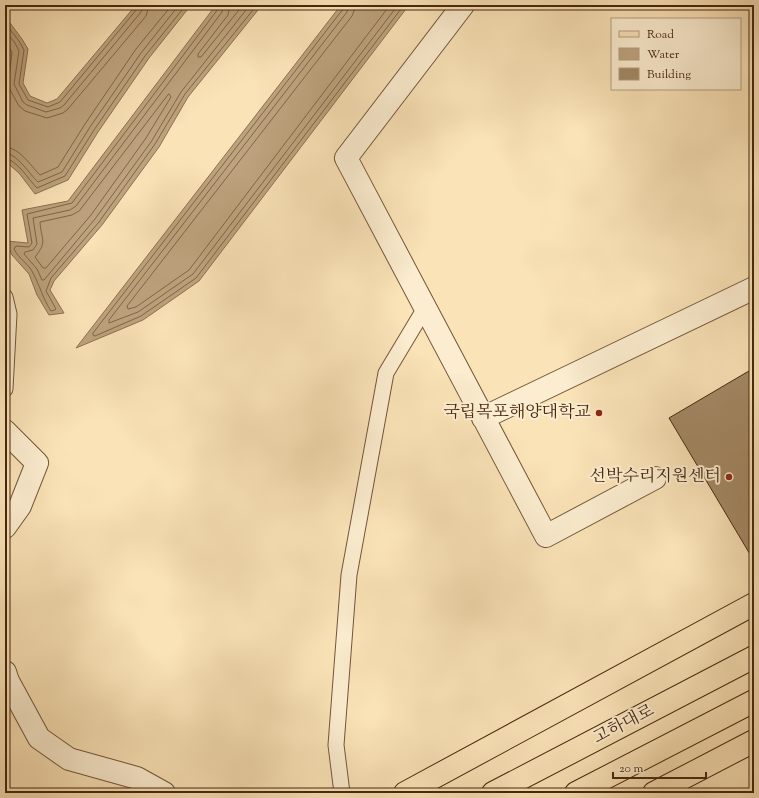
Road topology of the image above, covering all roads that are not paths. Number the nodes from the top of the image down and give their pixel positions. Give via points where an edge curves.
1 (463, 5) edge
2 (754, 288) edge
3 (5, 297) edge
4 (425, 308) junction
5 (5, 389) edge
6 (483, 418) junction
7 (5, 431) edge
8 (655, 478) dead end
9 (5, 527) edge
10 (754, 604) edge
11 (754, 657) edge
12 (5, 672) edge
13 (754, 701) edge
14 (754, 741) edge
15 (164, 793) edge
16 (342, 793) edge
17 (405, 793) edge
18 (493, 793) edge
19 (576, 793) edge
20 (654, 793) edge

1 - 4 street via 346,158
2 - 6 street
3 - 5 lane via 9,314
4 - 6 street
4 - 16 lane via 386,373 349,575 336,745
6 - 8 street via 546,536
7 - 9 street via 36,464 20,506
10 - 17 main road
11 - 18 main road, 고하대로
12 - 15 street via 39,738 69,759 137,778
13 - 19 main road
14 - 20 main road

